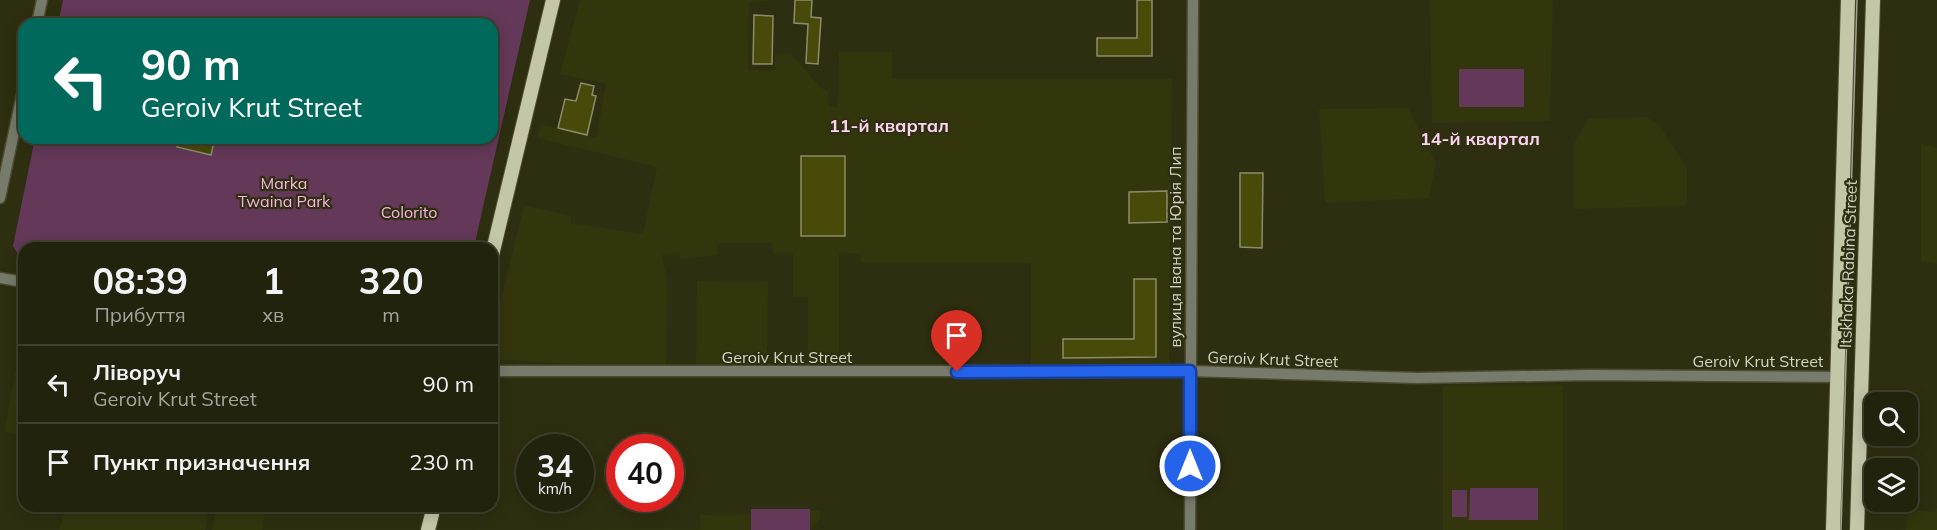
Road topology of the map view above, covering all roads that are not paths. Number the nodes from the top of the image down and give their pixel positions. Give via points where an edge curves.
1 (42, 0) edge
2 (553, 0) edge
3 (1192, 0) edge
4 (1848, 0) edge
5 (1873, 0) edge
6 (38, 18) edge
7 (18, 113) edge
8 (0, 198) edge
9 (495, 242) edge
10 (0, 278) edge
11 (18, 281) edge
12 (498, 371) edge
13 (1190, 371) junction
14 (1837, 377) junction
15 (432, 512) edge
16 (428, 530) edge
17 (1190, 530) edge
18 (1833, 530) edge
19 (1857, 530) edge

1 - 6 street
2 - 9 main road
3 - 13 street, вулиця Івана та Юрія Лип
4 - 14 main road, Itskhaka Rabina Street
5 - 19 main road, Itskhaka Rabina Street
7 - 8 street
10 - 11 street
12 - 13 street, Geroiv Krut Street
13 - 14 street, Geroiv Krut Street via 1417,378
13 - 17 street, вулиця Івана та Юрія Лип
14 - 18 main road, Itskhaka Rabina Street
15 - 16 main road

